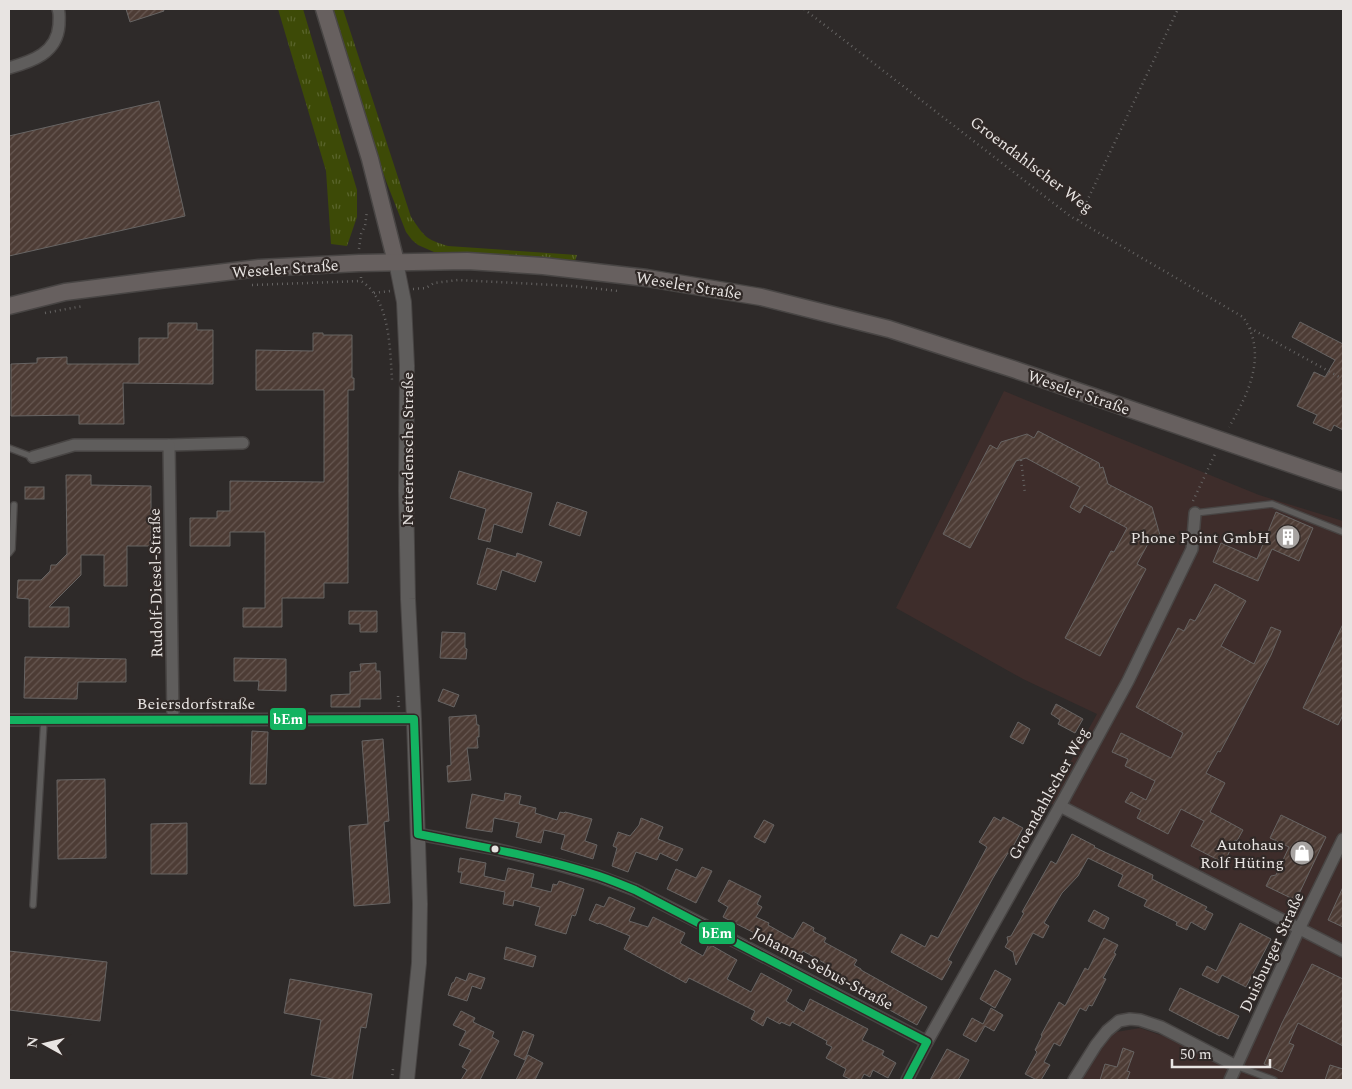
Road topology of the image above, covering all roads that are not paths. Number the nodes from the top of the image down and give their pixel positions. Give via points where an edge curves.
1 (58, 9) edge
2 (324, 9) edge
3 (9, 68) edge
4 (396, 262) junction
5 (9, 306) edge
6 (243, 444) dead end
7 (169, 445) junction
8 (9, 448) edge
9 (32, 457) joint
10 (1343, 482) edge
11 (14, 505) dead end
12 (1195, 513) joint
13 (1343, 532) edge
14 (9, 553) edge
15 (173, 719) junction
16 (414, 719) junction
17 (9, 720) edge
18 (44, 720) junction
19 (1060, 806) junction
20 (418, 834) junction
21 (1343, 839) edge
22 (33, 905) dead end
23 (1299, 929) junction
24 (1343, 951) edge
25 (928, 1042) junction
26 (1236, 1066) junction
27 (409, 1079) edge
28 (907, 1080) edge
29 (1074, 1080) edge
30 (1230, 1080) edge
31 (1274, 1080) edge

1 - 3 street via 58,33 48,51
2 - 4 main road, Netterdensche Straße via 370,159
4 - 5 main road, Weseler Straße via 259,268 66,292
4 - 10 main road, Weseler Straße via 467,261 543,266 647,278 761,297 890,329 1026,374 1219,446
4 - 16 street, Netterdensche Straße via 404,302 407,366 408,599
6 - 7 street
7 - 9 street via 74,445
7 - 15 street, Rudolf-Diesel-Straße
8 - 9 lane
11 - 14 lane via 12,549
12 - 13 lane via 1272,504
12 - 19 street, Groendahlscher Weg via 1192,549 1128,682
15 - 16 street, Beiersdorfstraße
15 - 18 street, Beiersdorfstraße
16 - 20 street, Netterdensche Straße
17 - 18 street, Beiersdorfstraße
18 - 22 lane
19 - 23 street
19 - 25 street, Groendahlscher Weg
20 - 25 street, Johanna-Sebus-Straße via 559,864 635,890
20 - 27 street, Netterdensche Straße via 419,963
21 - 23 street, Duisburger Straße
23 - 24 street
23 - 26 street, Duisburger Straße
25 - 28 street, Groendahlscher Weg
26 - 29 street via 1161,1027 1130,1019 1119,1021 1107,1031
26 - 30 street, Duisburger Straße
26 - 31 lane

